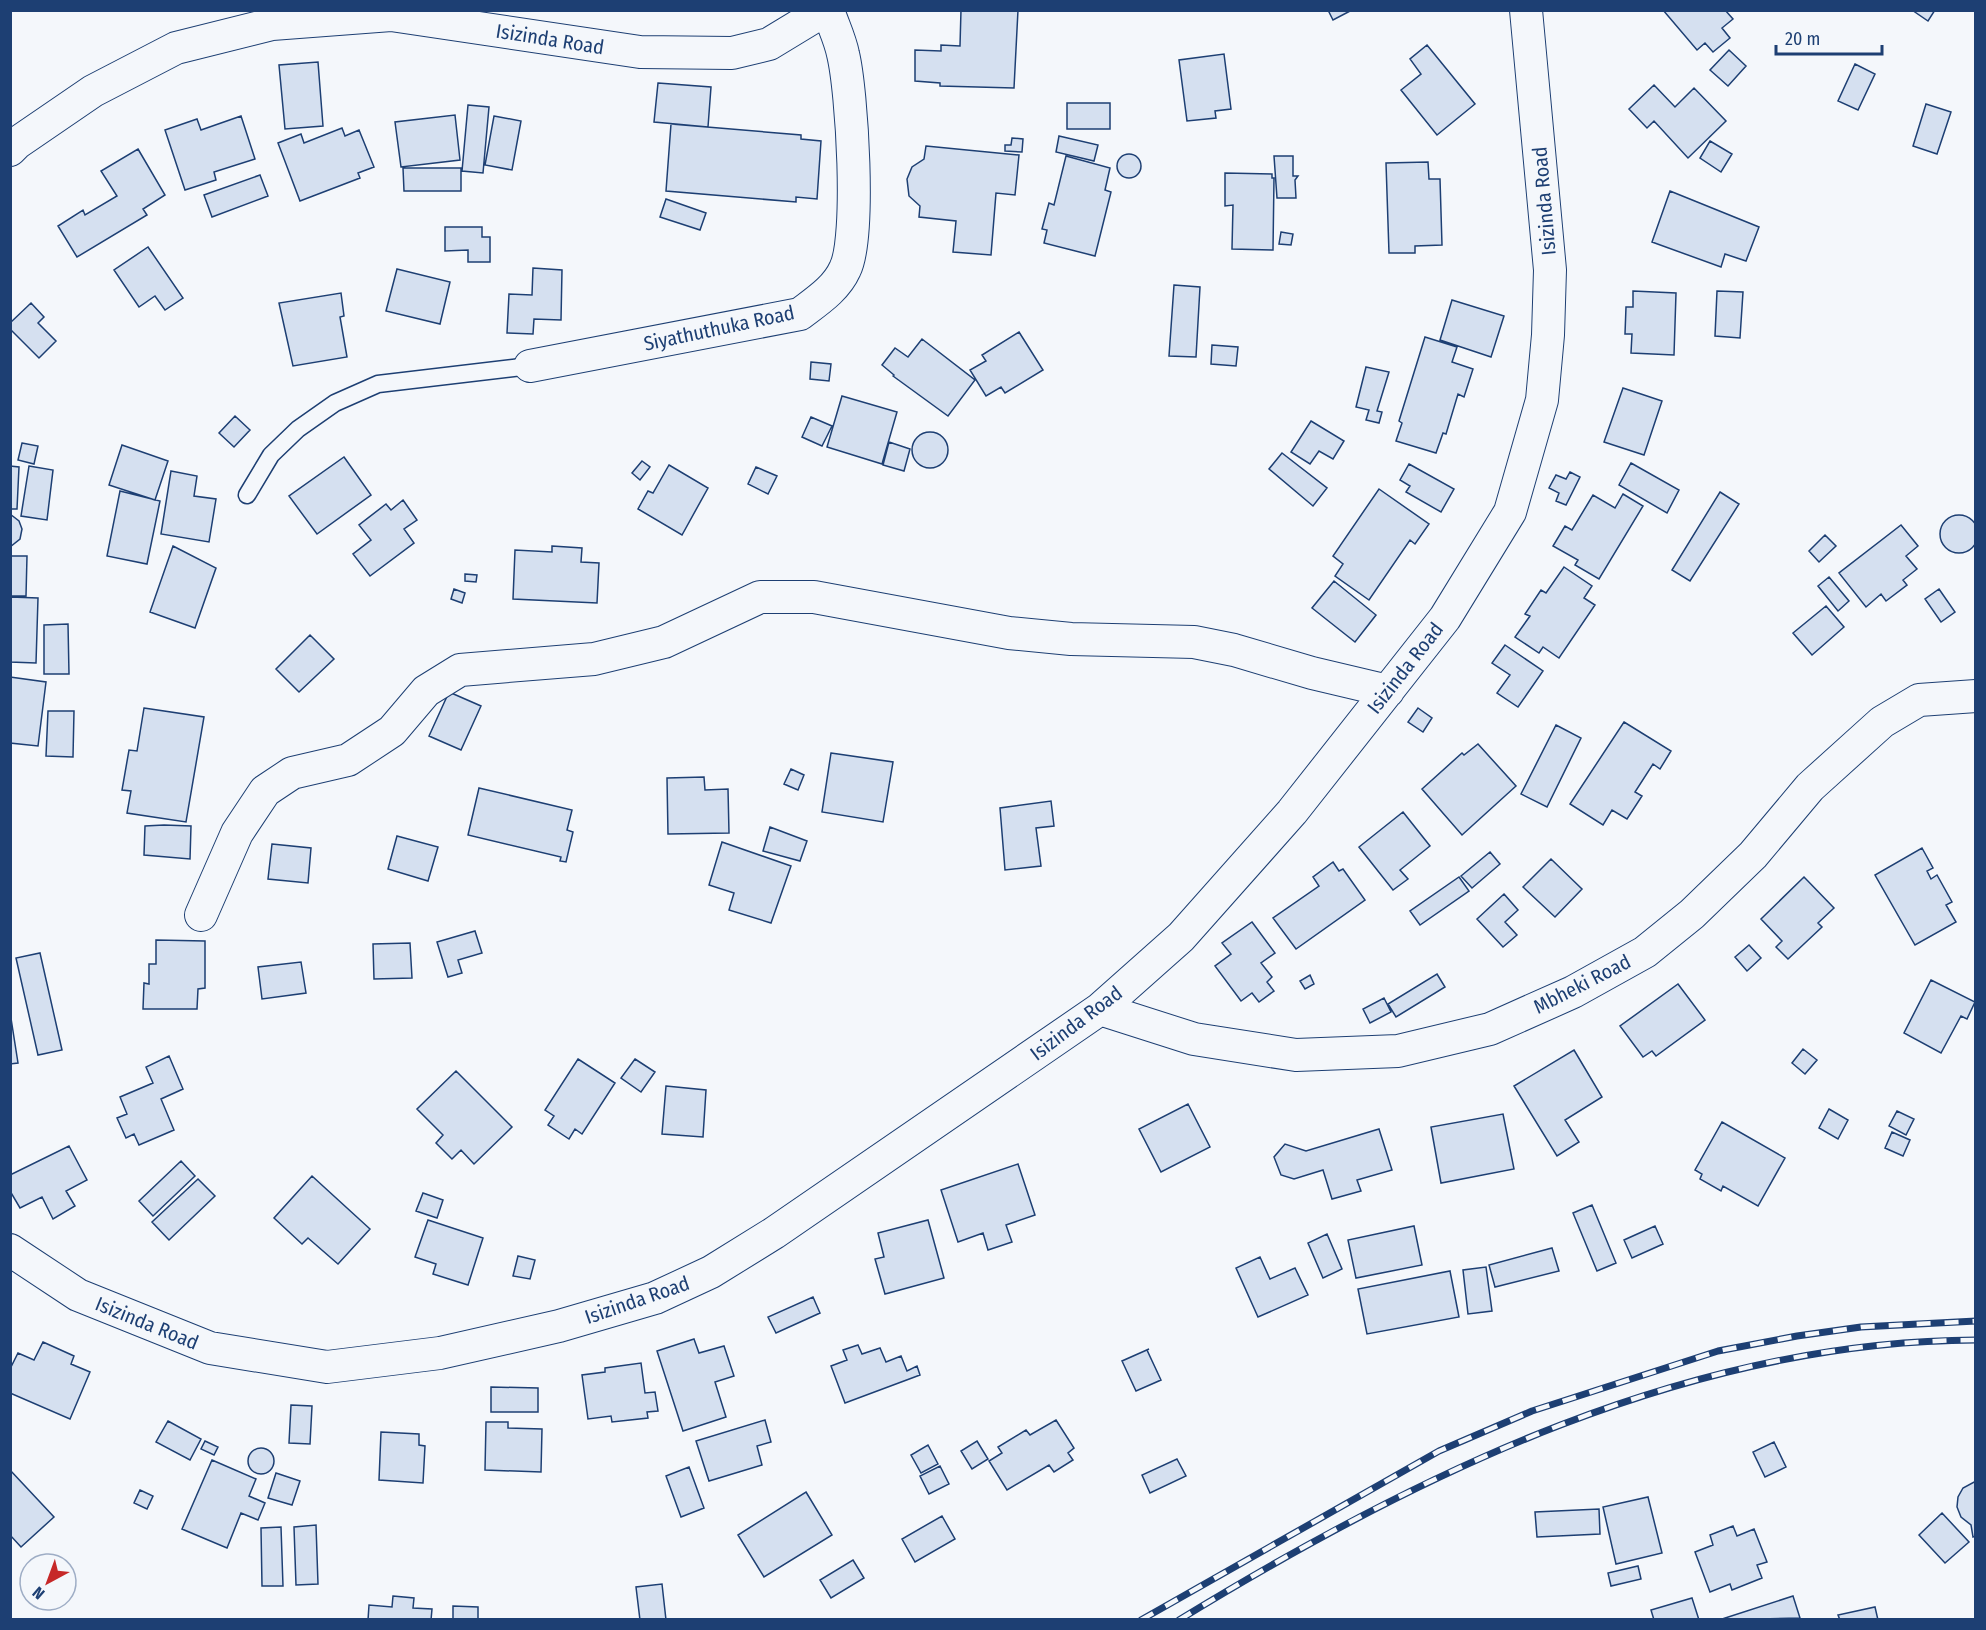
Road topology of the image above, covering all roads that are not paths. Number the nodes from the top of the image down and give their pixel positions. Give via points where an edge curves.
1 (827, 10) edge
2 (1526, 10) edge
3 (10, 150) edge
4 (530, 366) joint
5 (247, 495) dead end
6 (1388, 691) junction
7 (1976, 696) edge
8 (201, 915) dead end
9 (1100, 1009) junction
10 (10, 1250) edge

1 - 3 street, Isizinda Road via 769,44 732,53 640,52 392,15 272,24 176,48 93,91
1 - 4 street, Siyathuthuka Road via 843,54 849,92 854,223 848,262 830,292 800,314
2 - 6 street, Isizinda Road via 1550,270 1542,400 1510,512 1445,618
4 - 5 lane via 378,384 335,403 298,429 271,455
6 - 8 street via 1194,642 1009,633 814,597 760,597 663,642 606,656 460,670 426,691 392,730 348,760 292,773 265,791 237,833
6 - 9 street, Isizinda Road via 1292,812 1181,938
7 - 9 street, Mbheki Road via 1919,700 1882,722 1810,787 1754,855 1645,952 1573,992 1490,1029 1398,1051 1296,1055 1194,1039
9 - 10 street, Isizinda Road via 711,1272 655,1298 559,1326 440,1353 327,1367 210,1348 78,1295

